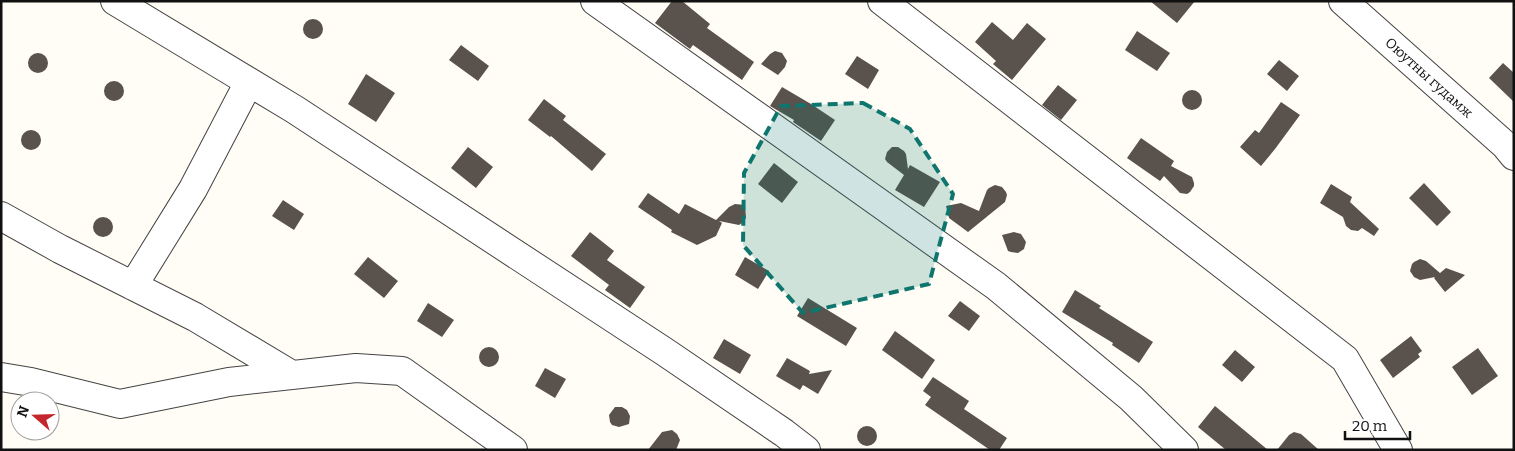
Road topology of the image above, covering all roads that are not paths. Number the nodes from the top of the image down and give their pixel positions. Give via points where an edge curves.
1 (115, 1) edge
2 (595, 1) edge
3 (882, 1) edge
4 (1343, 1) edge
5 (249, 82) junction
6 (1514, 156) edge
7 (1, 216) edge
8 (133, 286) junction
9 (292, 375) junction
10 (1, 377) edge
11 (514, 450) edge
12 (806, 450) edge
13 (1184, 450) edge
14 (1398, 450) edge

1 - 5 street
2 - 13 street via 996,286 1131,398
3 - 14 street via 1345,360
4 - 6 street, Оюутны гудамж
5 - 8 street via 193,189
5 - 12 street via 665,352
7 - 8 street
8 - 9 street
9 - 10 street via 229,382 120,404
9 - 11 street via 356,368 402,371

